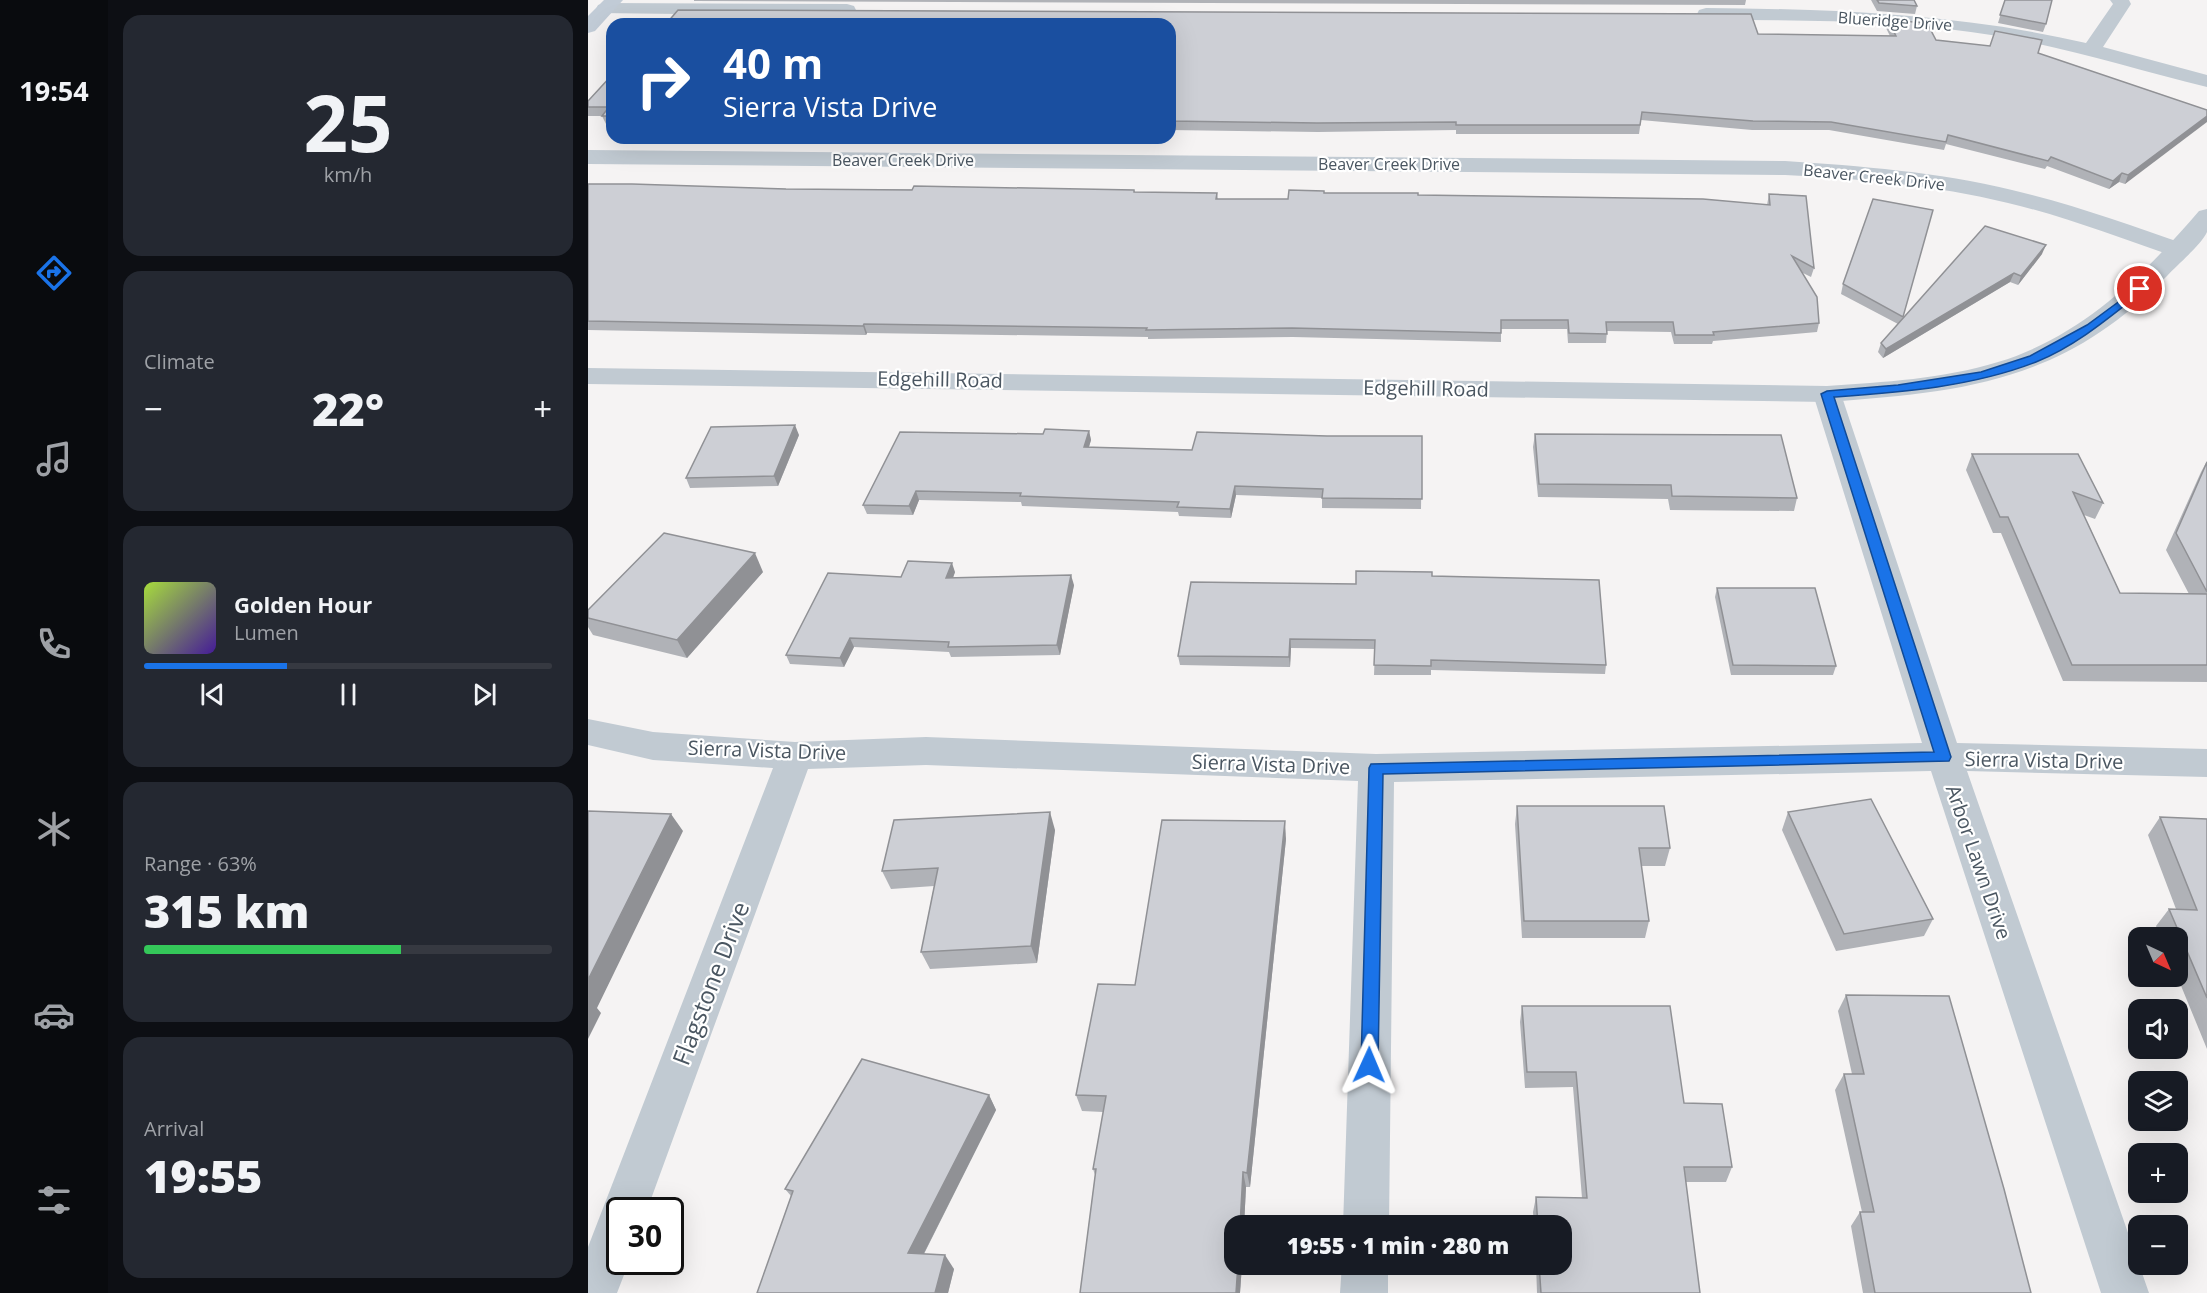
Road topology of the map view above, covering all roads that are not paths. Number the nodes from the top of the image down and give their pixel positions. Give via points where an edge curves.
1 (2119, 0) edge
2 (610, 4) edge
3 (1809, 7) edge
4 (866, 10) edge
5 (1683, 14) edge
6 (588, 27) edge
7 (2092, 49) junction
8 (2207, 81) edge
9 (588, 157) edge
10 (2207, 216) edge
11 (2179, 250) junction
12 (588, 376) edge
13 (1827, 394) junction
14 (588, 732) edge
15 (795, 756) junction
16 (1944, 757) junction
17 (2207, 764) edge
18 (1376, 768) junction
19 (629, 1197) edge
20 (1366, 1215) edge
21 (606, 1260) edge
22 (1365, 1275) edge
23 (593, 1293) edge
24 (1364, 1293) edge
25 (2125, 1293) edge

1 - 7 street via 2122,4
2 - 4 street
2 - 6 main road
3 - 5 street, Blueridge Drive
3 - 7 street, Blueridge Drive via 1966,26
7 - 8 street, Blueridge Drive
9 - 11 street, Beaver Creek Drive via 1785,168 1893,175 1988,191
10 - 11 street, Edgehill Road
11 - 13 street, Edgehill Road via 2140,289 2091,327 2034,359 1983,375 1898,389
12 - 13 street, Edgehill Road
13 - 16 street, Arbor Lawn Drive
14 - 15 street, Sierra Vista Drive via 652,746
15 - 18 street, Sierra Vista Drive via 926,751
15 - 19 street, Flagstone Drive
16 - 17 street, Sierra Vista Drive
16 - 18 street, Sierra Vista Drive
16 - 25 street, Arbor Lawn Drive
18 - 20 street
21 - 23 street
22 - 24 street

